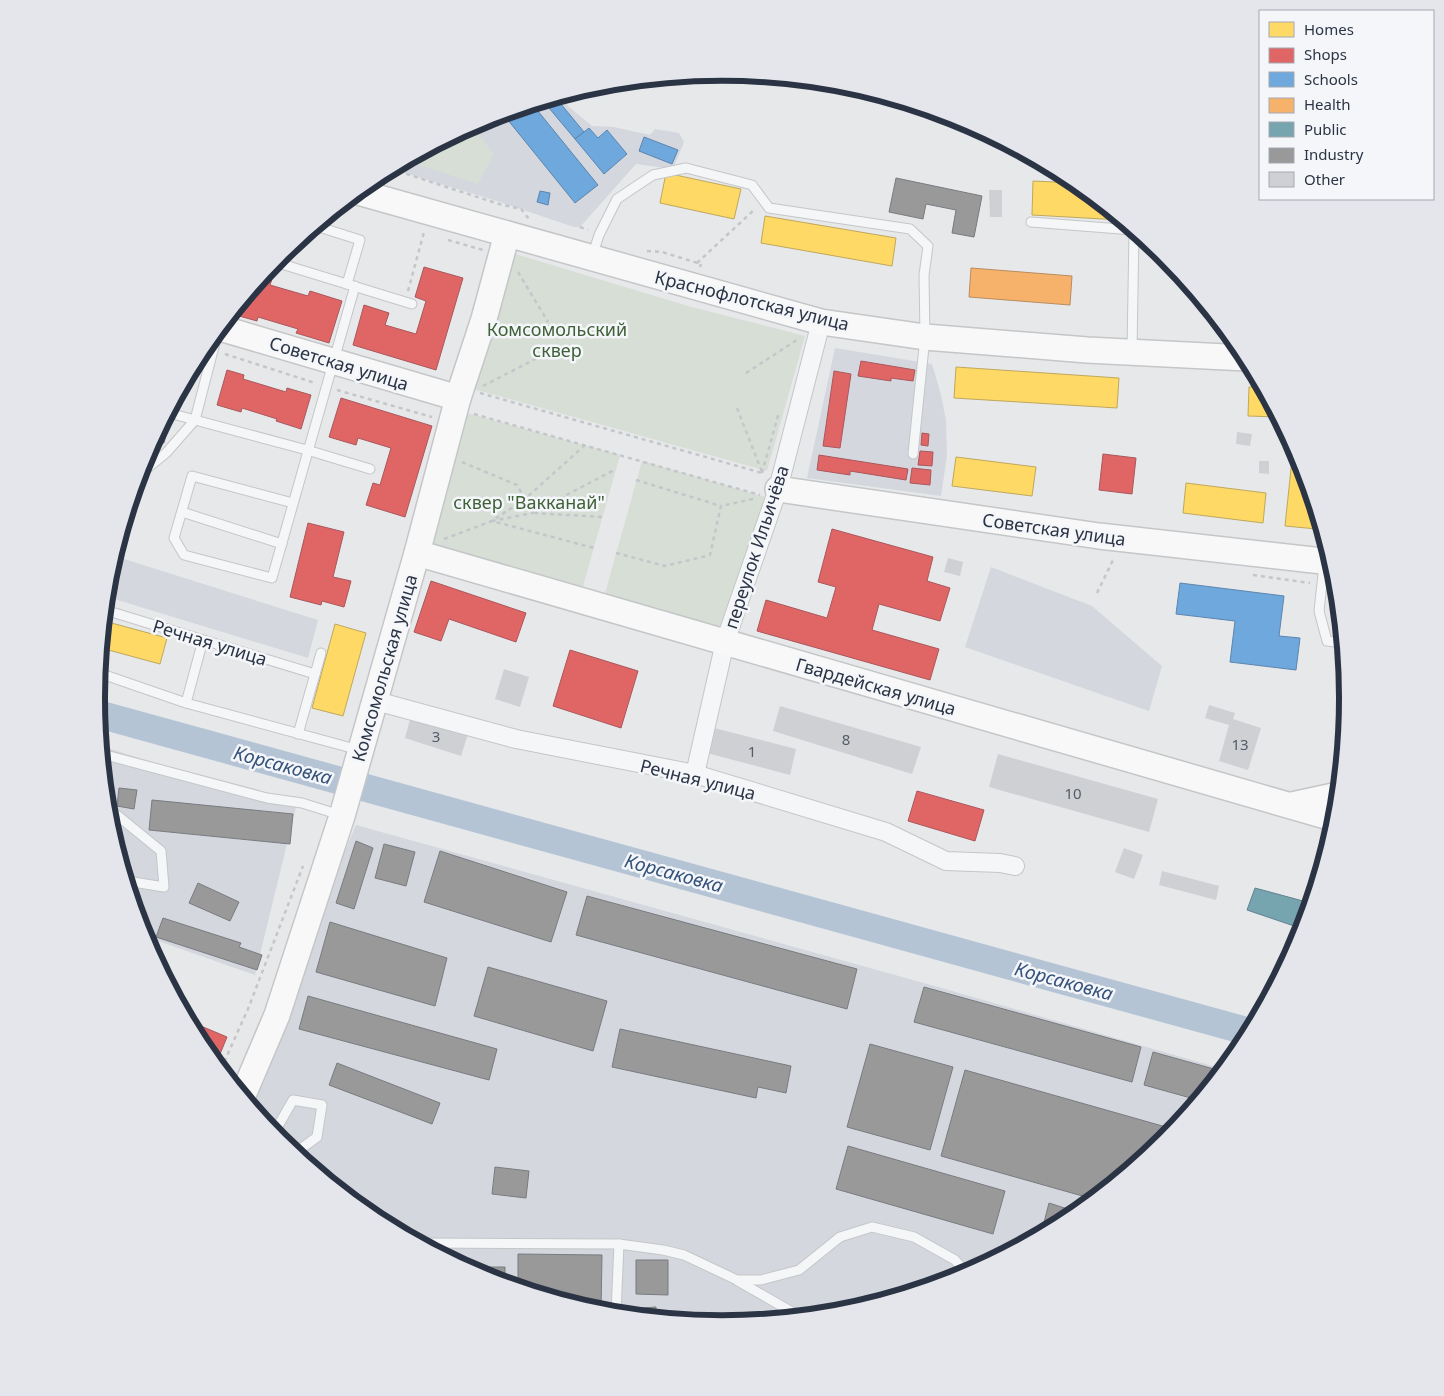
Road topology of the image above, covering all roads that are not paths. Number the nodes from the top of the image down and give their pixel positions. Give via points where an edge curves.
1 (366, 194) edge
2 (1031, 222) dead end
3 (323, 228) edge
4 (1123, 229) edge
5 (507, 234) junction
6 (1133, 238) edge
7 (592, 258) junction
8 (284, 265) edge
9 (351, 285) junction
10 (409, 303) road end
11 (821, 322) junction
12 (222, 337) edge
13 (925, 338) junction
14 (214, 349) edge
15 (1132, 352) junction
16 (1236, 358) edge
17 (333, 362) junction
18 (468, 396) junction
19 (175, 415) edge
20 (195, 420) junction
21 (307, 450) junction
22 (913, 454) dead end
23 (151, 465) edge
24 (370, 469) dead end
25 (772, 493) junction
26 (293, 503) junction
27 (182, 512) junction
28 (282, 544) junction
29 (427, 547) junction
30 (1322, 556) edge
31 (1325, 569) edge
32 (112, 612) edge
33 (202, 640) junction
34 (725, 642) junction
35 (1335, 642) edge
36 (322, 654) dead end
37 (315, 674) junction
38 (106, 675) edge
39 (376, 701) junction
40 (186, 703) junction
41 (298, 734) junction
42 (109, 756) edge
43 (359, 759) junction
44 (695, 774) junction
45 (1330, 797) edge
46 (1287, 806) junction
47 (344, 809) junction
48 (116, 815) edge
49 (1327, 817) edge
50 (1015, 866) dead end
51 (134, 882) edge
52 (246, 1089) edge
53 (278, 1126) edge
54 (301, 1149) edge
55 (436, 1244) edge
56 (619, 1244) junction
57 (961, 1267) edge
58 (737, 1280) junction
59 (616, 1305) edge
60 (789, 1310) edge

1 - 5 main road, Краснофлотская улица
2 - 4 lane
3 - 9 lane via 360,240
5 - 7 main road, Краснофлотская улица
5 - 18 main road, Комсомольская улица
6 - 15 lane
7 - 11 main road, Краснофлотская улица
7 - 13 lane via 599,235 617,199 653,175 686,168 752,186 769,208 910,229 928,246 924,275
8 - 9 lane
9 - 10 lane
9 - 17 lane
11 - 13 main road, Краснофлотская улица
11 - 25 street, переулок Ильичёва
12 - 17 main road, Советская улица
13 - 15 main road, Краснофлотская улица
13 - 22 lane
14 - 20 lane
15 - 16 main road, Краснофлотская улица
17 - 18 main road, Советская улица
17 - 21 lane
18 - 29 main road, Комсомольская улица
19 - 20 lane
20 - 21 lane
20 - 23 lane
21 - 24 lane
21 - 26 lane
25 - 30 main road, Советская улица via 1099,536
25 - 34 street, переулок Ильичёва
26 - 27 lane via 192,476
26 - 28 lane
27 - 28 lane
27 - 28 lane via 174,538 184,555 272,578
29 - 34 main road, Гвардейская улица
29 - 39 main road, Комсомольская улица
31 - 35 lane via 1319,611 1327,641
32 - 33 lane, Речная улица
33 - 37 lane, Речная улица
33 - 40 lane
34 - 44 street, переулок Ильичёва
34 - 46 main road, Гвардейская улица
36 - 37 lane
37 - 41 lane
38 - 40 lane
39 - 43 main road, Комсомольская улица
39 - 44 street, Речная улица via 516,740
40 - 41 lane
41 - 43 lane
42 - 47 lane via 267,798
43 - 47 main road, Комсомольская улица
44 - 50 street, Речная улица via 886,832 946,860 1000,862
45 - 46 main road
46 - 49 main road, Гвардейская улица
47 - 52 main road, Комсомольская улица via 277,1015
48 - 51 lane via 161,851 164,887
53 - 54 lane via 293,1100 322,1105 317,1137
55 - 56 lane
56 - 58 lane via 684,1255
56 - 59 lane
57 - 58 lane via 955,1260 914,1237 872,1227 840,1236 799,1270 761,1280
58 - 60 lane

